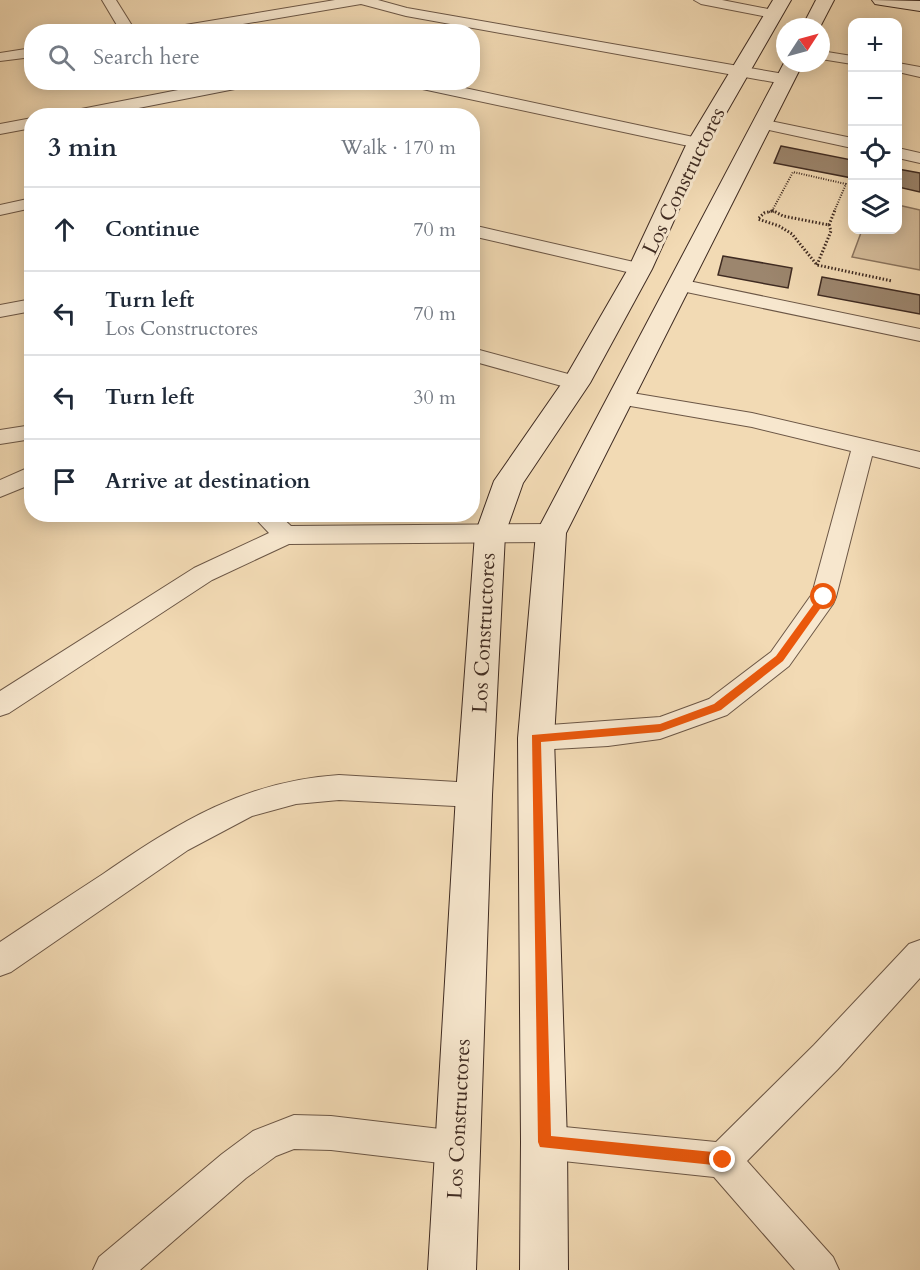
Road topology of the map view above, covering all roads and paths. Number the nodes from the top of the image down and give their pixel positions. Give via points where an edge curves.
1 (109, 0) edge
2 (361, 0) edge
3 (701, 0) edge
4 (825, 0) edge
5 (881, 0) edge
6 (920, 6) edge
7 (777, 7) edge
8 (816, 18) edge
9 (124, 24) edge
10 (216, 24) edge
11 (476, 24) edge
12 (480, 25) edge
13 (24, 53) edge
14 (830, 56) edge
15 (0, 57) edge
16 (848, 59) edge
17 (902, 69) edge
18 (742, 70) junction
19 (776, 71) edge
20 (787, 72) edge
21 (920, 72) edge
22 (166, 90) edge
23 (205, 90) edge
24 (447, 90) edge
25 (472, 96) junction
26 (170, 97) junction
27 (113, 108) edge
28 (175, 108) edge
29 (462, 108) edge
30 (24, 124) edge
31 (761, 124) junction
32 (0, 129) edge
33 (848, 142) edge
34 (698, 143) junction
35 (902, 154) edge
36 (920, 158) edge
37 (24, 205) edge
38 (0, 210) edge
39 (772, 211) junction
40 (829, 225) junction
41 (480, 232) edge
42 (817, 265) junction
43 (640, 269) junction
44 (891, 281) dead end
45 (679, 285) junction
46 (24, 307) edge
47 (0, 312) edge
48 (920, 335) edge
49 (480, 356) edge
50 (576, 382) junction
51 (620, 398) junction
52 (24, 433) edge
53 (0, 437) edge
54 (864, 446) junction
55 (920, 460) edge
56 (24, 478) edge
57 (0, 489) edge
58 (271, 522) edge
59 (551, 533) junction
60 (490, 534) junction
61 (286, 535) junction
62 (0, 705) edge
63 (536, 738) junction
64 (474, 795) junction
65 (2, 955) edge
66 (920, 955) edge
67 (544, 1142) junction
68 (457, 1148) junction
69 (723, 1160) junction
70 (112, 1270) edge
71 (452, 1270) edge
72 (544, 1270) edge
73 (820, 1270) edge

1 - 9 street
2 - 10 street
2 - 11 street
3 - 7 street
4 - 8 main road
5 - 6 main road
7 - 18 main road, Los Constructores
12 - 18 street
13 - 15 street
14 - 16 street
17 - 21 street
18 - 19 street
18 - 34 main road, Los Constructores
20 - 31 main road, Los Constructores
22 - 26 street
23 - 26 street
24 - 25 street
25 - 29 street
25 - 34 street
26 - 27 street
26 - 28 street
30 - 32 street
31 - 33 street
31 - 45 main road, Los Constructores
34 - 43 main road, Los Constructores
35 - 36 street
37 - 38 street
39 - 40 path
39 - 40 path via 793,172 846,184
39 - 42 path via 758,219 792,234
40 - 42 path via 831,231
41 - 43 street
42 - 44 path
43 - 50 main road, Los Constructores
45 - 48 street
45 - 51 main road, Los Constructores
46 - 47 street
49 - 50 street
50 - 60 main road, Los Constructores via 509,481
51 - 54 street via 752,420
51 - 59 main road, Los Constructores
52 - 53 street
54 - 55 street
54 - 63 street via 824,597 780,659 718,707 660,728
56 - 57 street
58 - 61 street
59 - 60 street
59 - 63 main road, Los Constructores
60 - 61 street
60 - 64 main road, Los Constructores
61 - 62 street via 202,574
63 - 67 main road, Los Constructores
64 - 65 street via 339,788 266,798 193,830
64 - 68 main road, Los Constructores
66 - 69 street
67 - 69 street
67 - 72 main road, Los Constructores
68 - 70 street via 294,1132 265,1143 234,1166
68 - 71 main road, Los Constructores
69 - 73 street

